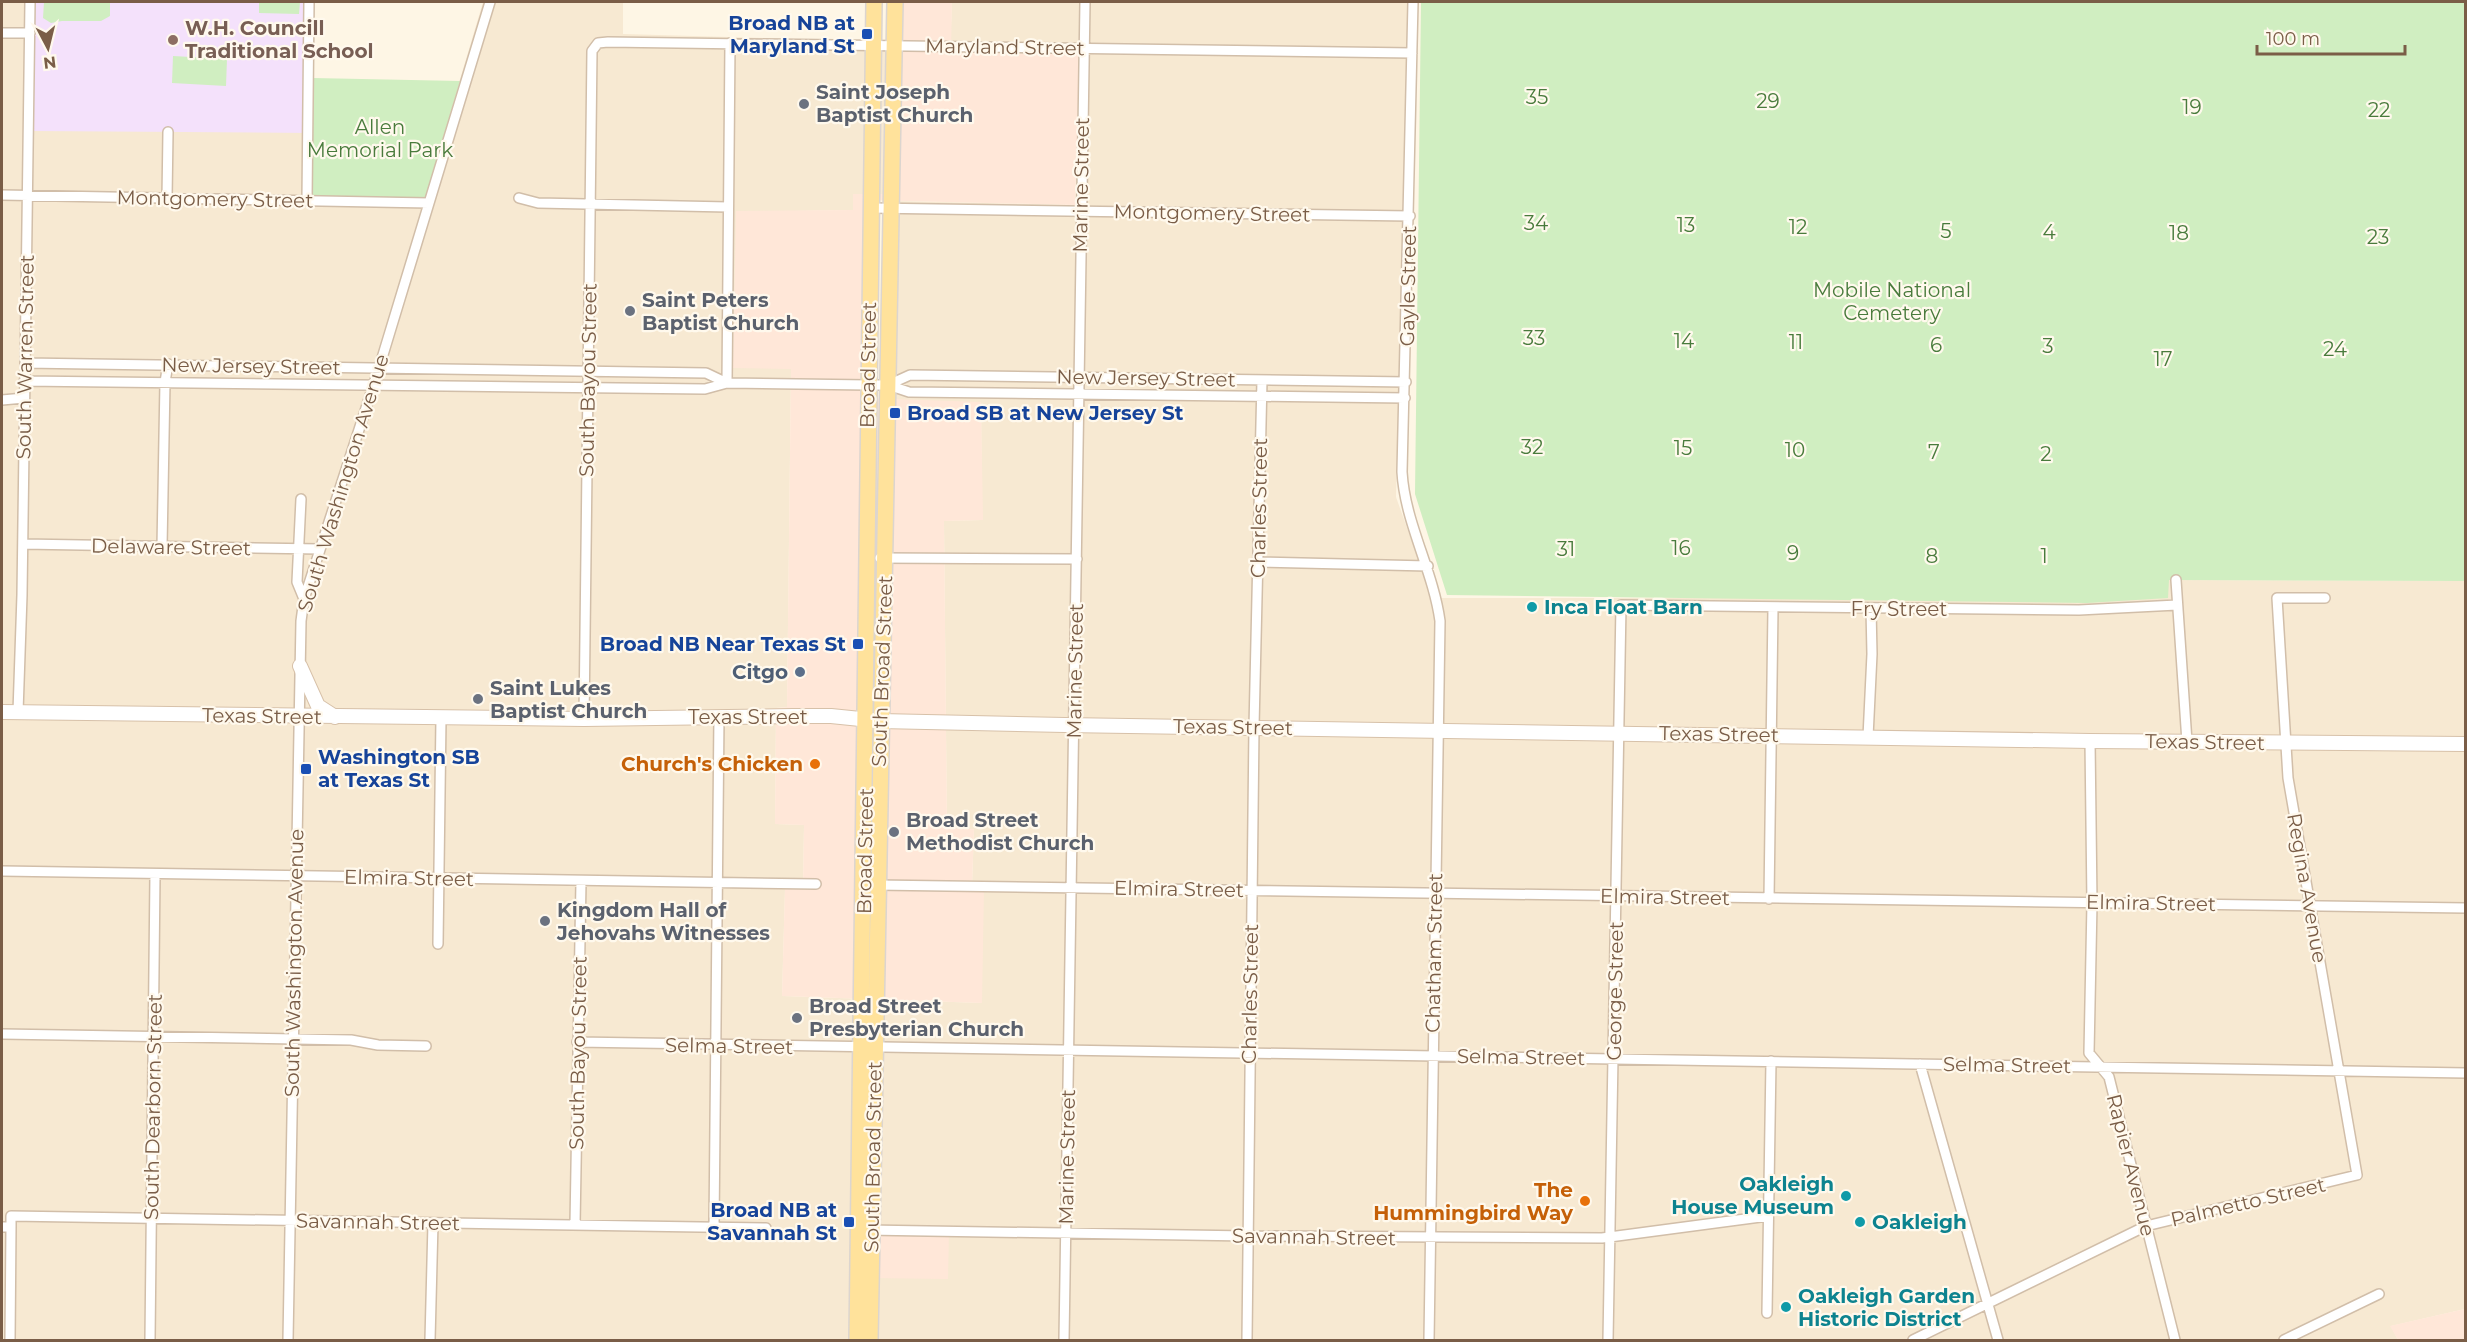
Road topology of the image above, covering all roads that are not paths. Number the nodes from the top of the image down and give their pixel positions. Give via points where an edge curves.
1 (30, 2) edge
2 (309, 2) edge
3 (490, 2) edge
4 (874, 2) edge
5 (894, 2) edge
6 (1084, 2) edge
7 (1413, 2) edge
8 (2, 33) edge
9 (30, 33) junction
10 (598, 43) joint
11 (730, 43) junction
12 (873, 44) junction
13 (894, 45) junction
14 (1084, 49) junction
15 (1412, 53) junction
16 (168, 132) dead end
17 (2, 195) edge
18 (27, 195) junction
19 (167, 198) junction
20 (519, 198) dead end
21 (307, 200) junction
22 (429, 203) junction
23 (590, 204) junction
24 (728, 207) junction
25 (871, 208) junction
26 (891, 209) junction
27 (1080, 211) junction
28 (1410, 216) junction
29 (25, 363) junction
30 (168, 364) junction
31 (298, 366) junction
32 (379, 368) junction
33 (440, 369) junction
34 (589, 371) junction
35 (1078, 378) junction
36 (1262, 380) junction
37 (24, 381) junction
38 (165, 382) junction
39 (1406, 382) junction
40 (727, 383) junction
41 (297, 384) junction
42 (373, 385) junction
43 (440, 385) junction
44 (868, 385) junction
45 (888, 385) junction
46 (588, 388) junction
47 (1078, 396) junction
48 (1261, 396) junction
49 (24, 398) junction
50 (1405, 399) junction
51 (2, 400) edge
52 (867, 486) junction
53 (886, 487) junction
54 (301, 499) dead end
55 (22, 544) junction
56 (162, 547) junction
57 (299, 548) junction
58 (320, 549) junction
59 (866, 558) junction
60 (886, 558) junction
61 (1077, 559) junction
62 (1257, 562) junction
63 (1428, 567) junction
64 (2175, 580) dead end
65 (2325, 598) dead end
66 (304, 599) junction
67 (1622, 605) joint
68 (2177, 605) junction
69 (1773, 608) junction
70 (1871, 609) junction
71 (300, 666) junction
72 (2, 712) edge
73 (18, 712) junction
74 (299, 716) junction
75 (719, 716) junction
76 (335, 717) junction
77 (441, 718) junction
78 (584, 719) junction
79 (873, 721) junction
80 (1074, 725) junction
81 (1254, 727) junction
82 (1438, 729) junction
83 (1619, 732) junction
84 (1770, 735) junction
85 (1868, 737) junction
86 (2090, 741) junction
87 (2187, 742) junction
88 (2286, 743) junction
89 (2466, 744) edge
90 (2, 871) edge
91 (155, 874) junction
92 (295, 876) junction
93 (439, 879) junction
94 (581, 881) junction
95 (717, 883) junction
96 (816, 884) dead end
97 (871, 885) junction
98 (1072, 888) junction
99 (1252, 890) junction
100 (1436, 893) junction
101 (1616, 896) junction
102 (1769, 899) junction
103 (2092, 903) junction
104 (2309, 905) junction
105 (2466, 908) edge
106 (438, 944) dead end
107 (2, 1034) edge
108 (154, 1037) junction
109 (293, 1039) junction
110 (577, 1042) junction
111 (426, 1046) dead end
112 (714, 1046) junction
113 (868, 1048) junction
114 (1069, 1052) junction
115 (1250, 1054) junction
116 (1432, 1057) junction
117 (1614, 1058) junction
118 (1770, 1061) junction
119 (1920, 1064) junction
120 (2098, 1066) junction
121 (2339, 1070) junction
122 (2466, 1073) edge
123 (2357, 1175) joint
124 (1768, 1216) junction
125 (153, 1217) junction
126 (290, 1220) junction
127 (433, 1223) junction
128 (575, 1225) junction
129 (2146, 1226) junction
130 (6, 1227) edge
131 (714, 1227) junction
132 (766, 1228) dead end
133 (865, 1230) junction
134 (1066, 1232) junction
135 (1248, 1236) junction
136 (1430, 1238) junction
137 (1611, 1238) junction
138 (2379, 1294) dead end
139 (1989, 1303) junction
140 (1767, 1313) dead end
141 (10, 1341) edge
142 (150, 1341) edge
143 (288, 1341) edge
144 (430, 1341) edge
145 (856, 1341) edge
146 (870, 1341) edge
147 (1064, 1341) edge
148 (1247, 1341) edge
149 (1429, 1341) edge
150 (1608, 1341) edge
151 (1913, 1341) edge
152 (1998, 1341) edge
153 (2175, 1341) edge
154 (2284, 1341) edge

1 - 9 street, South Warren Street
2 - 21 street
3 - 22 street, South Washington Avenue
4 - 12 main road, Broad Street
5 - 13 main road, South Broad Street
6 - 14 street, Marine Street
7 - 15 street, Gayle Street
8 - 9 street
9 - 18 street, South Warren Street
10 - 11 street, Maryland Street
10 - 23 street, South Bayou Street via 592,51
11 - 12 street, Maryland Street
11 - 24 street
12 - 13 street, Maryland Street
12 - 25 main road, Broad Street
13 - 14 street, Maryland Street
13 - 26 main road, South Broad Street
14 - 15 street, Maryland Street
14 - 27 street, Marine Street
15 - 28 street, Gayle Street
16 - 19 street
17 - 18 street, Montgomery Street
18 - 19 street, Montgomery Street
18 - 29 street, South Warren Street
19 - 21 street, Montgomery Street
20 - 23 street via 538,203
21 - 22 street, Montgomery Street
22 - 32 street, South Washington Avenue
23 - 24 street
23 - 34 street, South Bayou Street
24 - 40 street
25 - 26 street, Montgomery Street
25 - 44 main road, Broad Street
26 - 27 street, Montgomery Street
26 - 45 main road, South Broad Street
27 - 28 street, Montgomery Street
27 - 35 street, Marine Street
28 - 39 street, Gayle Street
29 - 30 street, New Jersey Street
29 - 37 street, South Warren Street
30 - 31 street, New Jersey Street
30 - 38 street
31 - 32 street, New Jersey Street
31 - 41 street
32 - 33 street, New Jersey Street
32 - 42 street, South Washington Avenue
33 - 34 street, New Jersey Street
33 - 43 street
34 - 40 street, New Jersey Street via 706,373
34 - 46 street, South Bayou Street
35 - 36 street, New Jersey Street
35 - 45 street, New Jersey Street via 910,375
35 - 47 street, Marine Street
36 - 39 street, New Jersey Street
36 - 48 street, Charles Street
37 - 38 street, New Jersey Street
37 - 49 street, South Warren Street
38 - 41 street, New Jersey Street
38 - 56 street
39 - 50 street, Gayle Street
40 - 44 street, New Jersey Street
40 - 46 street, New Jersey Street via 705,389
41 - 42 street, New Jersey Street
42 - 43 street, New Jersey Street
42 - 58 street, South Washington Avenue
43 - 46 street, New Jersey Street
44 - 45 street, New Jersey Street
44 - 52 main road, Broad Street
45 - 47 street, New Jersey Street via 909,392
45 - 53 main road, South Broad Street
46 - 78 street, South Bayou Street
47 - 48 street, New Jersey Street
47 - 61 street, Marine Street
48 - 50 street, New Jersey Street
48 - 62 street, Charles Street
49 - 51 street
49 - 55 street, South Warren Street
50 - 63 street, Gayle Street via 1403,494
52 - 53 street
52 - 59 main road, Broad Street
53 - 60 main road, South Broad Street
54 - 57 street
55 - 56 street, Delaware Street
55 - 73 street, South Warren Street
56 - 57 street, Delaware Street
57 - 58 street, Delaware Street
57 - 66 street via 297,582
58 - 66 street, South Washington Avenue
59 - 60 street
59 - 79 main road, Broad Street via 864,692
60 - 61 street
60 - 79 main road, South Broad Street
61 - 80 street, Marine Street
62 - 63 street
62 - 81 street, Charles Street
63 - 82 street, Chatham Street via 1440,621
64 - 68 street
65 - 88 street, Regina Avenue via 2277,598
66 - 71 street, South Washington Avenue
67 - 69 street, Fry Street
67 - 83 street, George Street
68 - 70 street, Fry Street via 2079,610
68 - 87 street
69 - 70 street, Fry Street
69 - 84 street
70 - 85 street
71 - 74 street, South Washington Avenue
71 - 76 street via 318,706
72 - 73 street, Texas Street
73 - 74 street, Texas Street
74 - 76 street, Texas Street
74 - 92 street, South Washington Avenue
75 - 78 street, Texas Street
75 - 79 street, Texas Street via 831,716
75 - 95 street
76 - 77 street, Texas Street
77 - 78 street, Texas Street
77 - 93 street
79 - 80 street, Texas Street
79 - 97 main road, Broad Street
80 - 81 street, Texas Street
80 - 98 street, Marine Street
81 - 82 street, Texas Street
81 - 99 street, Charles Street
82 - 83 street, Texas Street
82 - 100 street, Chatham Street
83 - 84 street, Texas Street
83 - 101 street, George Street
84 - 85 street, Texas Street
84 - 102 street
85 - 86 street, Texas Street
86 - 87 street, Texas Street
86 - 103 street, Rapier Avenue
87 - 88 street, Texas Street
88 - 89 street, Texas Street
88 - 104 street, Regina Avenue
90 - 91 street, Elmira Street
91 - 92 street, Elmira Street
91 - 108 street, South Dearborn Street
92 - 93 street, Elmira Street
92 - 109 street, South Washington Avenue
93 - 94 street, Elmira Street
93 - 106 street
94 - 95 street, Elmira Street
94 - 110 street, South Bayou Street
95 - 96 street, Elmira Street
95 - 112 street
97 - 98 street, Elmira Street
97 - 113 main road, Broad Street
98 - 99 street, Elmira Street
98 - 114 street, Marine Street
99 - 100 street, Elmira Street
99 - 115 street, Charles Street
100 - 101 street, Elmira Street
100 - 116 street, Chatham Street
101 - 102 street, Elmira Street
101 - 117 street, George Street
102 - 103 street, Elmira Street
103 - 104 street, Elmira Street
103 - 120 street, Rapier Avenue via 2089,1053
104 - 105 street, Elmira Street
104 - 121 street, Regina Avenue
107 - 108 street
108 - 109 street
108 - 125 street, South Dearborn Street
109 - 111 street
109 - 126 street, South Washington Avenue
110 - 112 street, Selma Street
110 - 128 street, South Bayou Street
112 - 113 street, Selma Street
112 - 131 street
113 - 114 street, Selma Street
113 - 133 main road, Broad Street
114 - 115 street, Selma Street
114 - 134 street, Marine Street
115 - 116 street, Selma Street
115 - 135 street, Charles Street
116 - 117 street, Selma Street
116 - 136 street, Chatham Street
117 - 118 street, Selma Street
117 - 137 street, George Street
118 - 119 street, Selma Street
118 - 124 street
119 - 120 street, Selma Street
119 - 139 street
120 - 121 street, Selma Street
120 - 129 street, Rapier Avenue via 2109,1077
121 - 122 street, Selma Street
121 - 123 street, Regina Avenue
123 - 129 street, Palmetto Street
124 - 137 street, Savannah Street
124 - 140 street
125 - 126 street, Savannah Street
125 - 130 street, Savannah Street via 11,1216
125 - 142 street, South Dearborn Street
126 - 127 street, Savannah Street
126 - 143 street, South Washington Avenue
127 - 128 street, Savannah Street
127 - 144 street
128 - 131 street, Savannah Street
129 - 139 street, Palmetto Street
129 - 153 street, Rapier Avenue
130 - 141 street
131 - 132 street, Savannah Street
133 - 134 street, Savannah Street
133 - 145 main road, Broad Street
133 - 146 main road, South Broad Street
134 - 135 street, Savannah Street
134 - 147 street, Marine Street
135 - 136 street, Savannah Street
135 - 148 street, Charles Street
136 - 137 street, Savannah Street
136 - 149 street, Chatham Street
137 - 150 street, George Street
138 - 154 street
139 - 151 street, Palmetto Street
139 - 152 street

